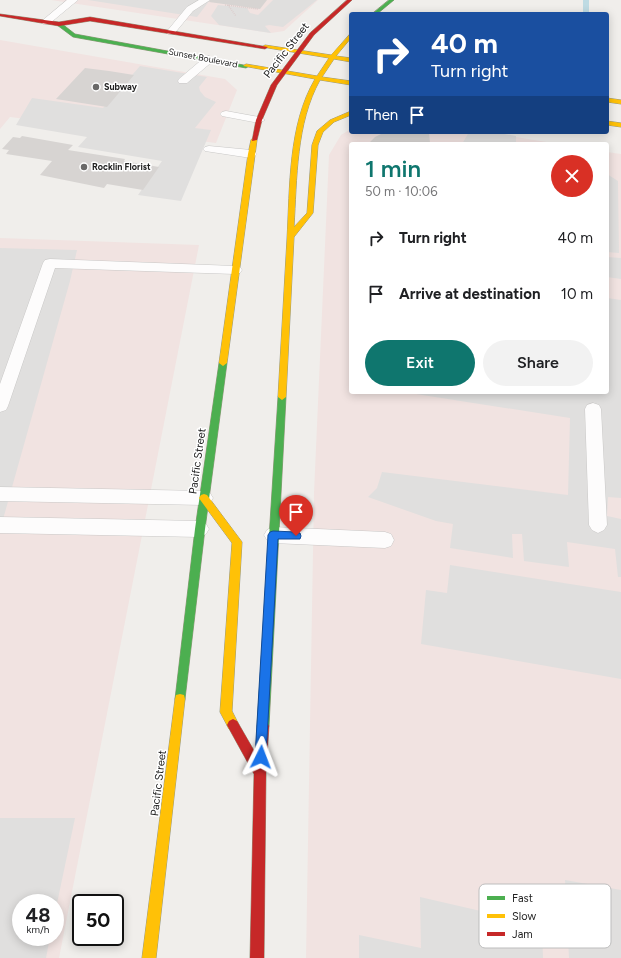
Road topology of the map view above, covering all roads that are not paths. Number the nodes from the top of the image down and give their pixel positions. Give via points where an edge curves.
1 (73, 0) edge
2 (205, 0) edge
3 (392, 0) edge
4 (399, 0) edge
5 (346, 1) edge
6 (377, 12) edge
7 (389, 12) edge
8 (0, 15) edge
9 (46, 22) junction
10 (59, 24) junction
11 (171, 32) junction
12 (349, 37) edge
13 (298, 52) junction
14 (331, 57) junction
15 (209, 59) junction
16 (349, 60) edge
17 (282, 73) junction
18 (319, 78) junction
19 (183, 81) dead end
20 (349, 83) edge
21 (609, 100) edge
22 (621, 102) edge
23 (226, 114) dead end
24 (349, 114) edge
25 (259, 120) junction
26 (609, 123) edge
27 (621, 125) edge
28 (209, 149) dead end
29 (251, 154) junction
30 (290, 237) junction
31 (236, 270) junction
32 (0, 406) edge
33 (594, 409) dead end
34 (0, 494) edge
35 (204, 498) junction
36 (0, 525) edge
37 (598, 525) dead end
38 (200, 530) junction
39 (273, 535) junction
40 (386, 540) dead end
41 (260, 773) junction
42 (149, 958) edge
43 (257, 958) edge

1 - 9 lane
2 - 11 lane via 190,9
3 - 6 main road
4 - 7 main road
5 - 13 main road, Pacific Street via 312,34
8 - 9 main road, Sunset Boulevard
9 - 10 main road, Sunset Boulevard
10 - 11 main road, Sunset Boulevard via 90,19
10 - 15 main road, Sunset Boulevard via 73,35
11 - 13 main road, Sunset Boulevard
12 - 14 main road
13 - 14 main road, Sunset Boulevard
13 - 17 main road, Pacific Street
14 - 16 main road, Sunset Boulevard
14 - 18 main road
15 - 17 main road, Sunset Boulevard
15 - 19 lane
17 - 18 main road, Sunset Boulevard
17 - 25 main road, Pacific Street
18 - 20 main road, Sunset Boulevard
18 - 30 main road via 303,117 298,142
21 - 22 main road
23 - 25 lane
24 - 30 main road via 332,121 320,131 315,145 310,213
25 - 29 main road, Pacific Street
26 - 27 main road
28 - 29 lane
29 - 31 main road, Pacific Street
30 - 39 main road
31 - 32 lane via 50,263
31 - 35 main road, Pacific Street
33 - 37 lane
34 - 35 lane
35 - 38 main road, Pacific Street
35 - 41 main road via 237,542 226,712
36 - 38 lane
38 - 42 main road, Pacific Street
39 - 40 lane
39 - 41 main road
41 - 43 main road

